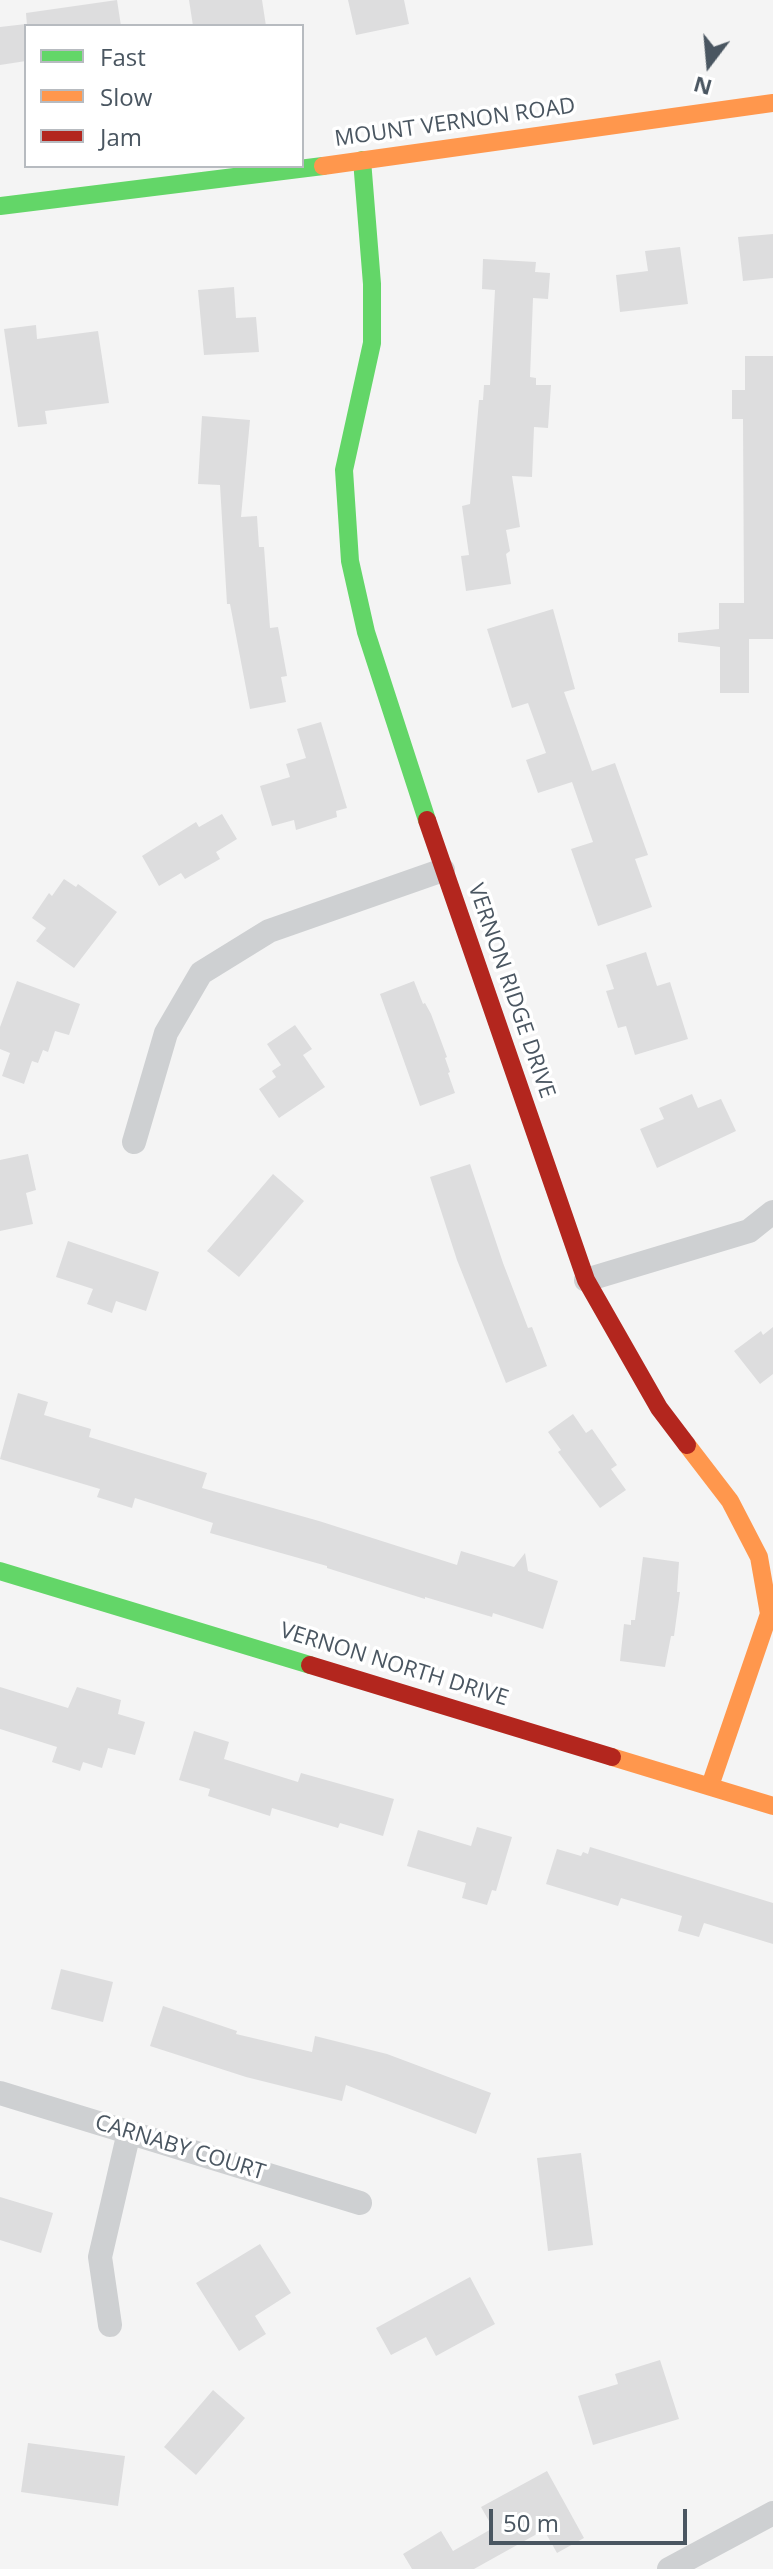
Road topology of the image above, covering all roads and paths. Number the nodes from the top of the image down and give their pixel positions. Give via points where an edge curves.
1 (773, 103) edge
2 (362, 160) junction
3 (304, 167) edge
4 (299, 168) edge
5 (0, 206) edge
6 (443, 870) junction
7 (134, 1142) dead end
8 (773, 1212) edge
9 (586, 1280) junction
10 (0, 1571) edge
11 (710, 1786) junction
12 (773, 1806) edge
13 (0, 2093) edge
14 (129, 2132) junction
15 (360, 2203) dead end
16 (110, 2325) dead end
17 (773, 2513) edge
18 (669, 2569) edge

1 - 2 street, MOUNT VERNON ROAD
2 - 3 street, MOUNT VERNON ROAD
2 - 6 street, VERNON RIDGE DRIVE via 372,343 344,470 350,561 366,632
4 - 5 street, MOUNT VERNON ROAD
6 - 7 street via 269,931 201,973 166,1033
6 - 9 street, VERNON RIDGE DRIVE
8 - 9 street via 749,1231
9 - 11 street, VERNON RIDGE DRIVE via 659,1408 730,1501 759,1557 769,1614
10 - 11 street, VERNON NORTH DRIVE
11 - 12 street, VERNON NORTH DRIVE
13 - 14 street, CARNABY COURT
14 - 15 street, CARNABY COURT
14 - 16 street via 100,2257
17 - 18 street

